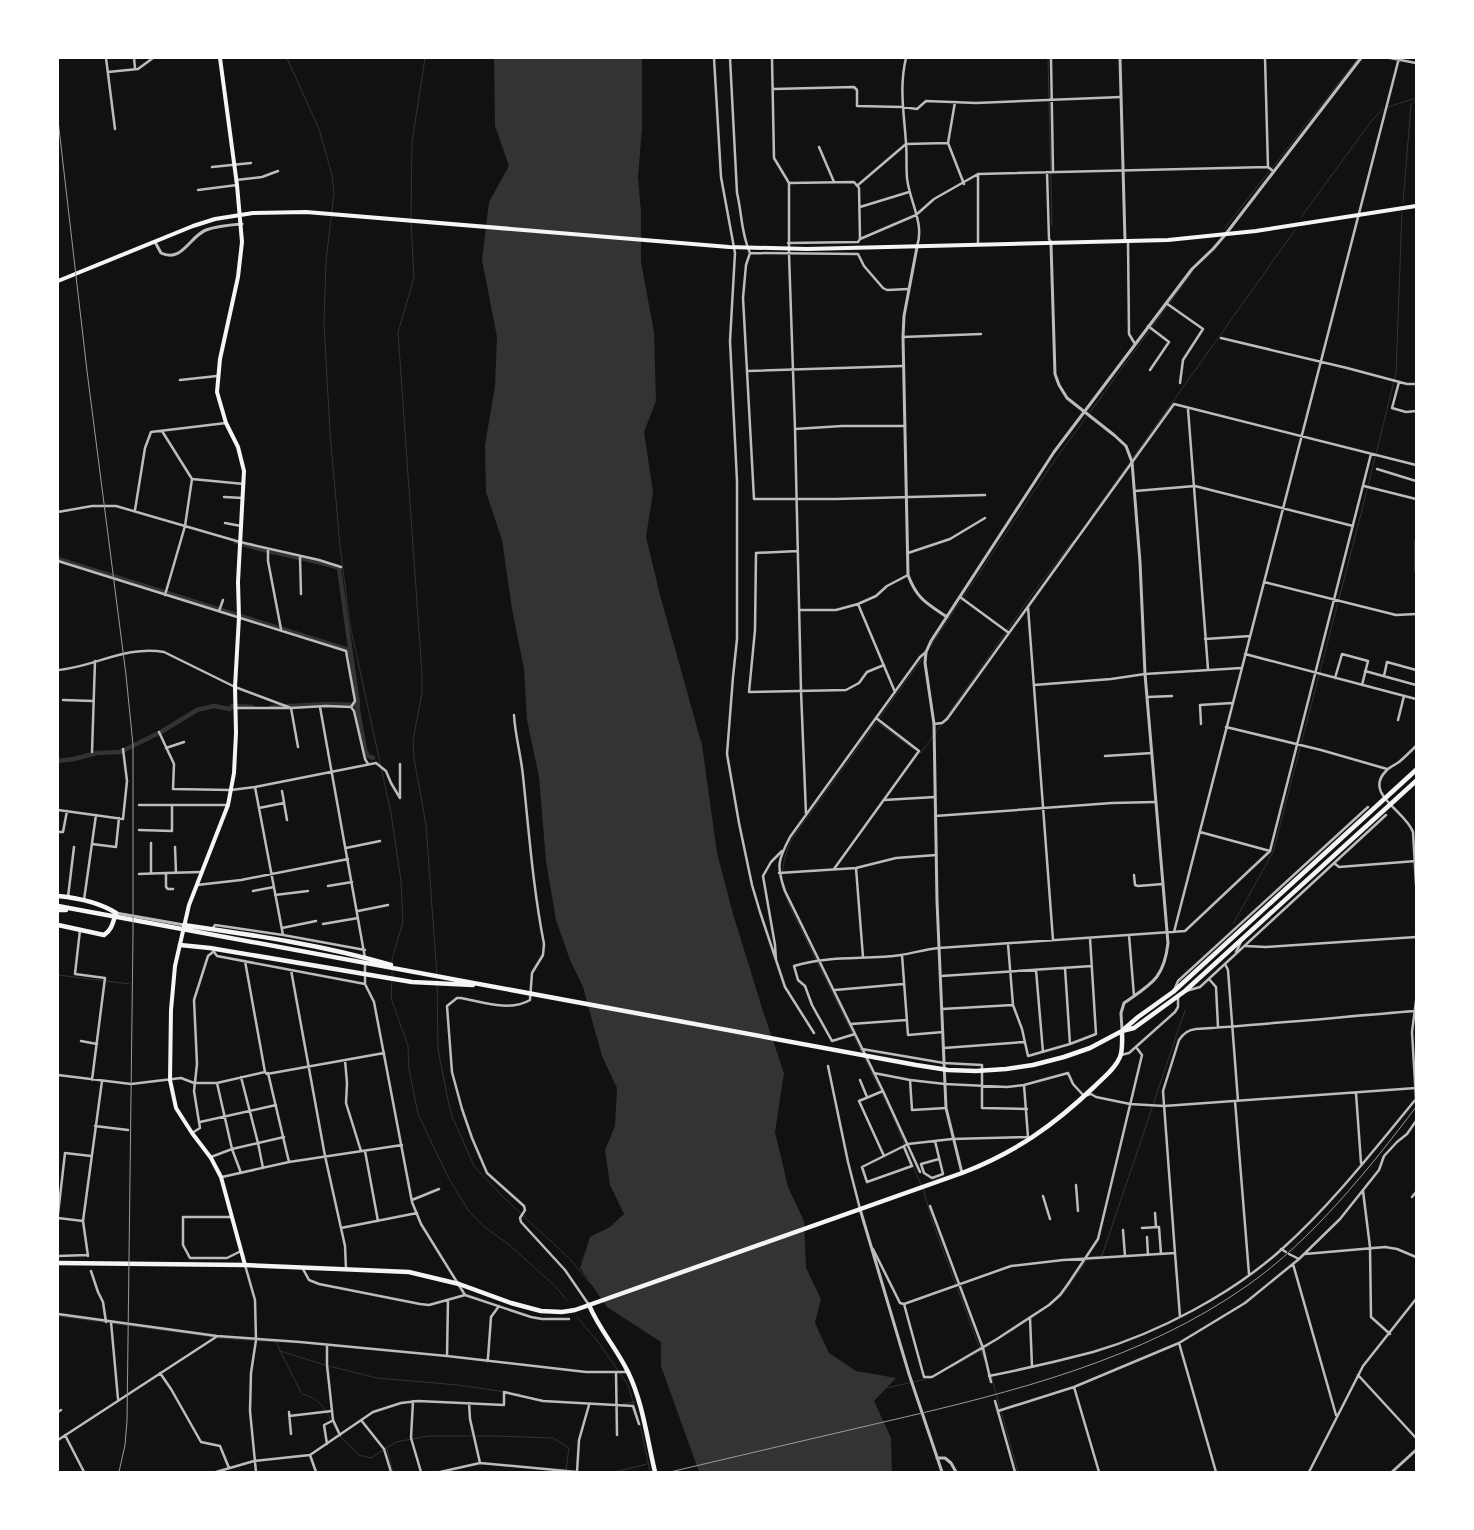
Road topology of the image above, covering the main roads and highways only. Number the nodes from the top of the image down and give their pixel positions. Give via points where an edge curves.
1 (220, 58) edge
2 (1416, 206) edge
3 (58, 282) edge
4 (1416, 770) edge
5 (1416, 783) edge
6 (58, 896) edge
7 (58, 906) edge
8 (58, 910) edge
9 (83, 911) junction
10 (58, 925) edge
11 (184, 925) junction
12 (180, 945) junction
13 (416, 972) junction
14 (489, 986) junction
15 (1122, 1031) junction
16 (58, 1263) edge
17 (245, 1265) junction
18 (589, 1305) junction
19 (655, 1472) edge

1 - 11 main road via 242,224 238,277 217,376 219,403 244,471 234,773 228,805
2 - 3 main road via 1224,235 1051,244 807,249 729,248 290,211 253,212 193,226
4 - 15 main road via 1216,954
5 - 15 main road via 1185,991 1134,1028
6 - 10 main road via 105,906 116,913 112,926 104,935
7 - 9 main road
8 - 9 main road
9 - 13 main road
11 - 12 main road
11 - 13 main road via 365,957
12 - 14 main road via 412,982
12 - 17 main road via 171,1010 170,1080 176,1108 221,1177
13 - 14 main road
14 - 15 main road via 948,1070 1006,1069 1064,1057
15 - 18 main road via 1121,1054 1111,1070 1053,1124 988,1163
16 - 17 main road
17 - 18 main road via 409,1272 459,1284 541,1311 562,1312
18 - 19 main road via 628,1372 639,1403

